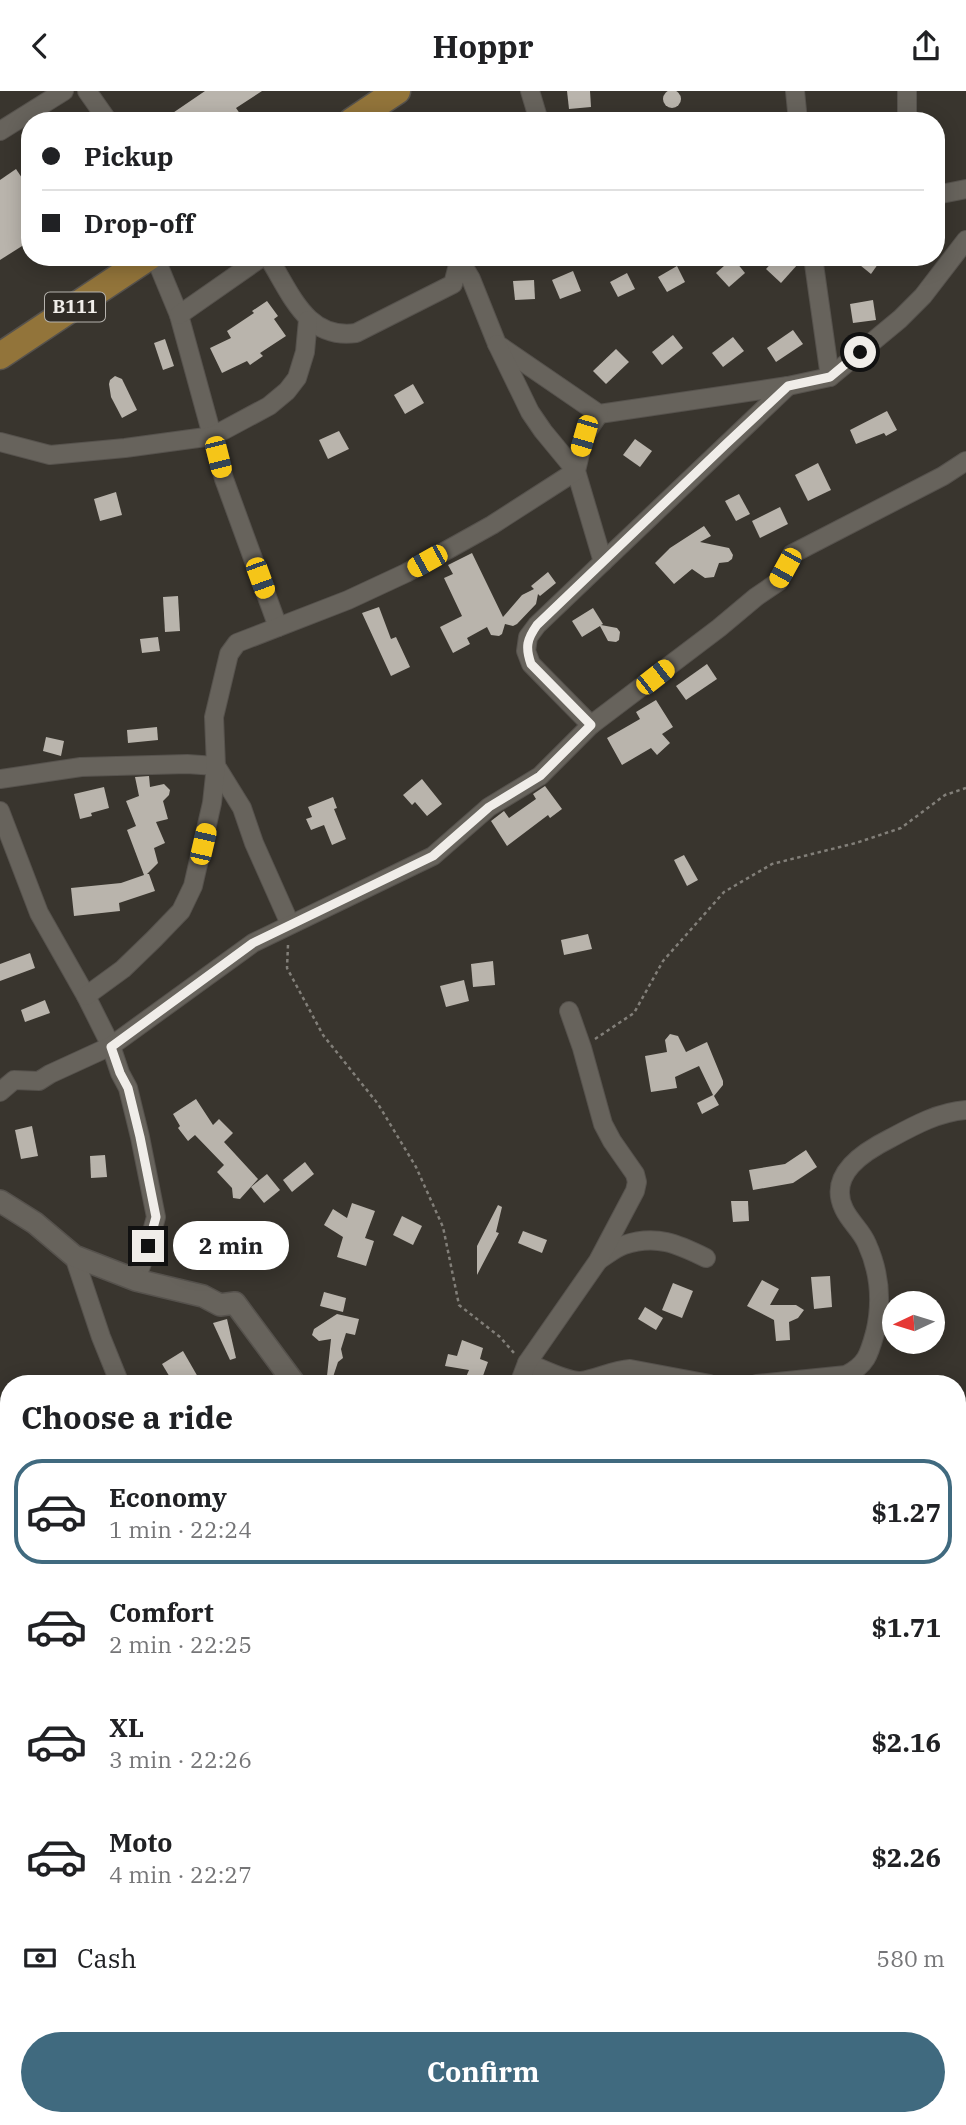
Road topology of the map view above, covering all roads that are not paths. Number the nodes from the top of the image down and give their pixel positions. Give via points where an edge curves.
1 (64, 91) edge
2 (87, 91) edge
3 (397, 91) edge
4 (530, 91) edge
5 (795, 91) edge
6 (907, 91) edge
7 (30, 112) edge
8 (102, 112) edge
9 (366, 112) edge
10 (536, 112) edge
11 (797, 112) edge
12 (907, 112) edge
13 (21, 118) edge
14 (0, 131) edge
15 (966, 188) edge
16 (945, 193) edge
17 (966, 240) edge
18 (138, 266) edge
19 (156, 266) edge
20 (249, 266) edge
21 (274, 266) edge
22 (458, 266) edge
23 (460, 266) edge
24 (814, 266) edge
25 (179, 315) junction
26 (308, 320) junction
27 (497, 344) junction
28 (0, 356) edge
29 (830, 377) junction
30 (788, 386) junction
31 (599, 414) junction
32 (213, 436) junction
33 (0, 442) edge
34 (966, 461) edge
35 (576, 471) junction
36 (603, 562) junction
37 (278, 627) junction
38 (591, 725) junction
39 (216, 767) junction
40 (0, 779) edge
41 (0, 811) edge
42 (290, 924) junction
43 (86, 996) junction
44 (569, 1011) dead end
45 (111, 1047) junction
46 (0, 1092) edge
47 (966, 1110) edge
48 (0, 1201) edge
49 (74, 1256) junction
50 (706, 1258) dead end
51 (598, 1261) junction
52 (136, 1280) junction
53 (527, 1363) junction
54 (116, 1375) edge
55 (288, 1375) edge
56 (522, 1375) edge
57 (558, 1375) edge
58 (602, 1375) edge
59 (662, 1375) edge
60 (846, 1375) edge

1 - 7 street
2 - 8 street
3 - 9 main road
4 - 10 street
5 - 11 street
6 - 12 street
13 - 14 street
15 - 16 street
17 - 29 street via 923,296
18 - 28 main road, B111
19 - 25 street
20 - 25 street
21 - 26 street
22 - 26 street via 453,284 356,333 341,335
23 - 27 street via 471,279
24 - 29 street
25 - 32 street
26 - 32 street via 305,352 297,378 287,391
27 - 31 street
27 - 35 street via 530,412
29 - 30 street
30 - 31 street
30 - 36 street
31 - 35 street via 584,436
32 - 33 street via 50,454
32 - 37 street
34 - 38 street via 792,554 778,582
35 - 36 street
35 - 37 street via 406,573
36 - 38 street via 537,625 526,651 531,664
37 - 39 street via 237,643 229,654 214,717
38 - 42 street via 540,776 489,807 433,856
39 - 40 street via 81,767
39 - 42 street via 242,808
39 - 43 street via 193,886 181,911 123,969
41 - 43 street via 39,913
42 - 45 street via 253,943
43 - 45 street
44 - 51 street via 606,1132 637,1182
45 - 46 street via 39,1081 14,1080
45 - 52 street via 131,1100 156,1217
47 - 60 street via 941,1114 874,1146 855,1159 841,1181 843,1208 867,1243 878,1278 879,1314 870,1354
48 - 49 street
49 - 52 street
49 - 54 street
50 - 51 street via 674,1243 650,1240 622,1245
51 - 53 street
52 - 55 street via 203,1296 220,1305 234,1303
53 - 56 street
53 - 57 street
58 - 59 street via 630,1369

